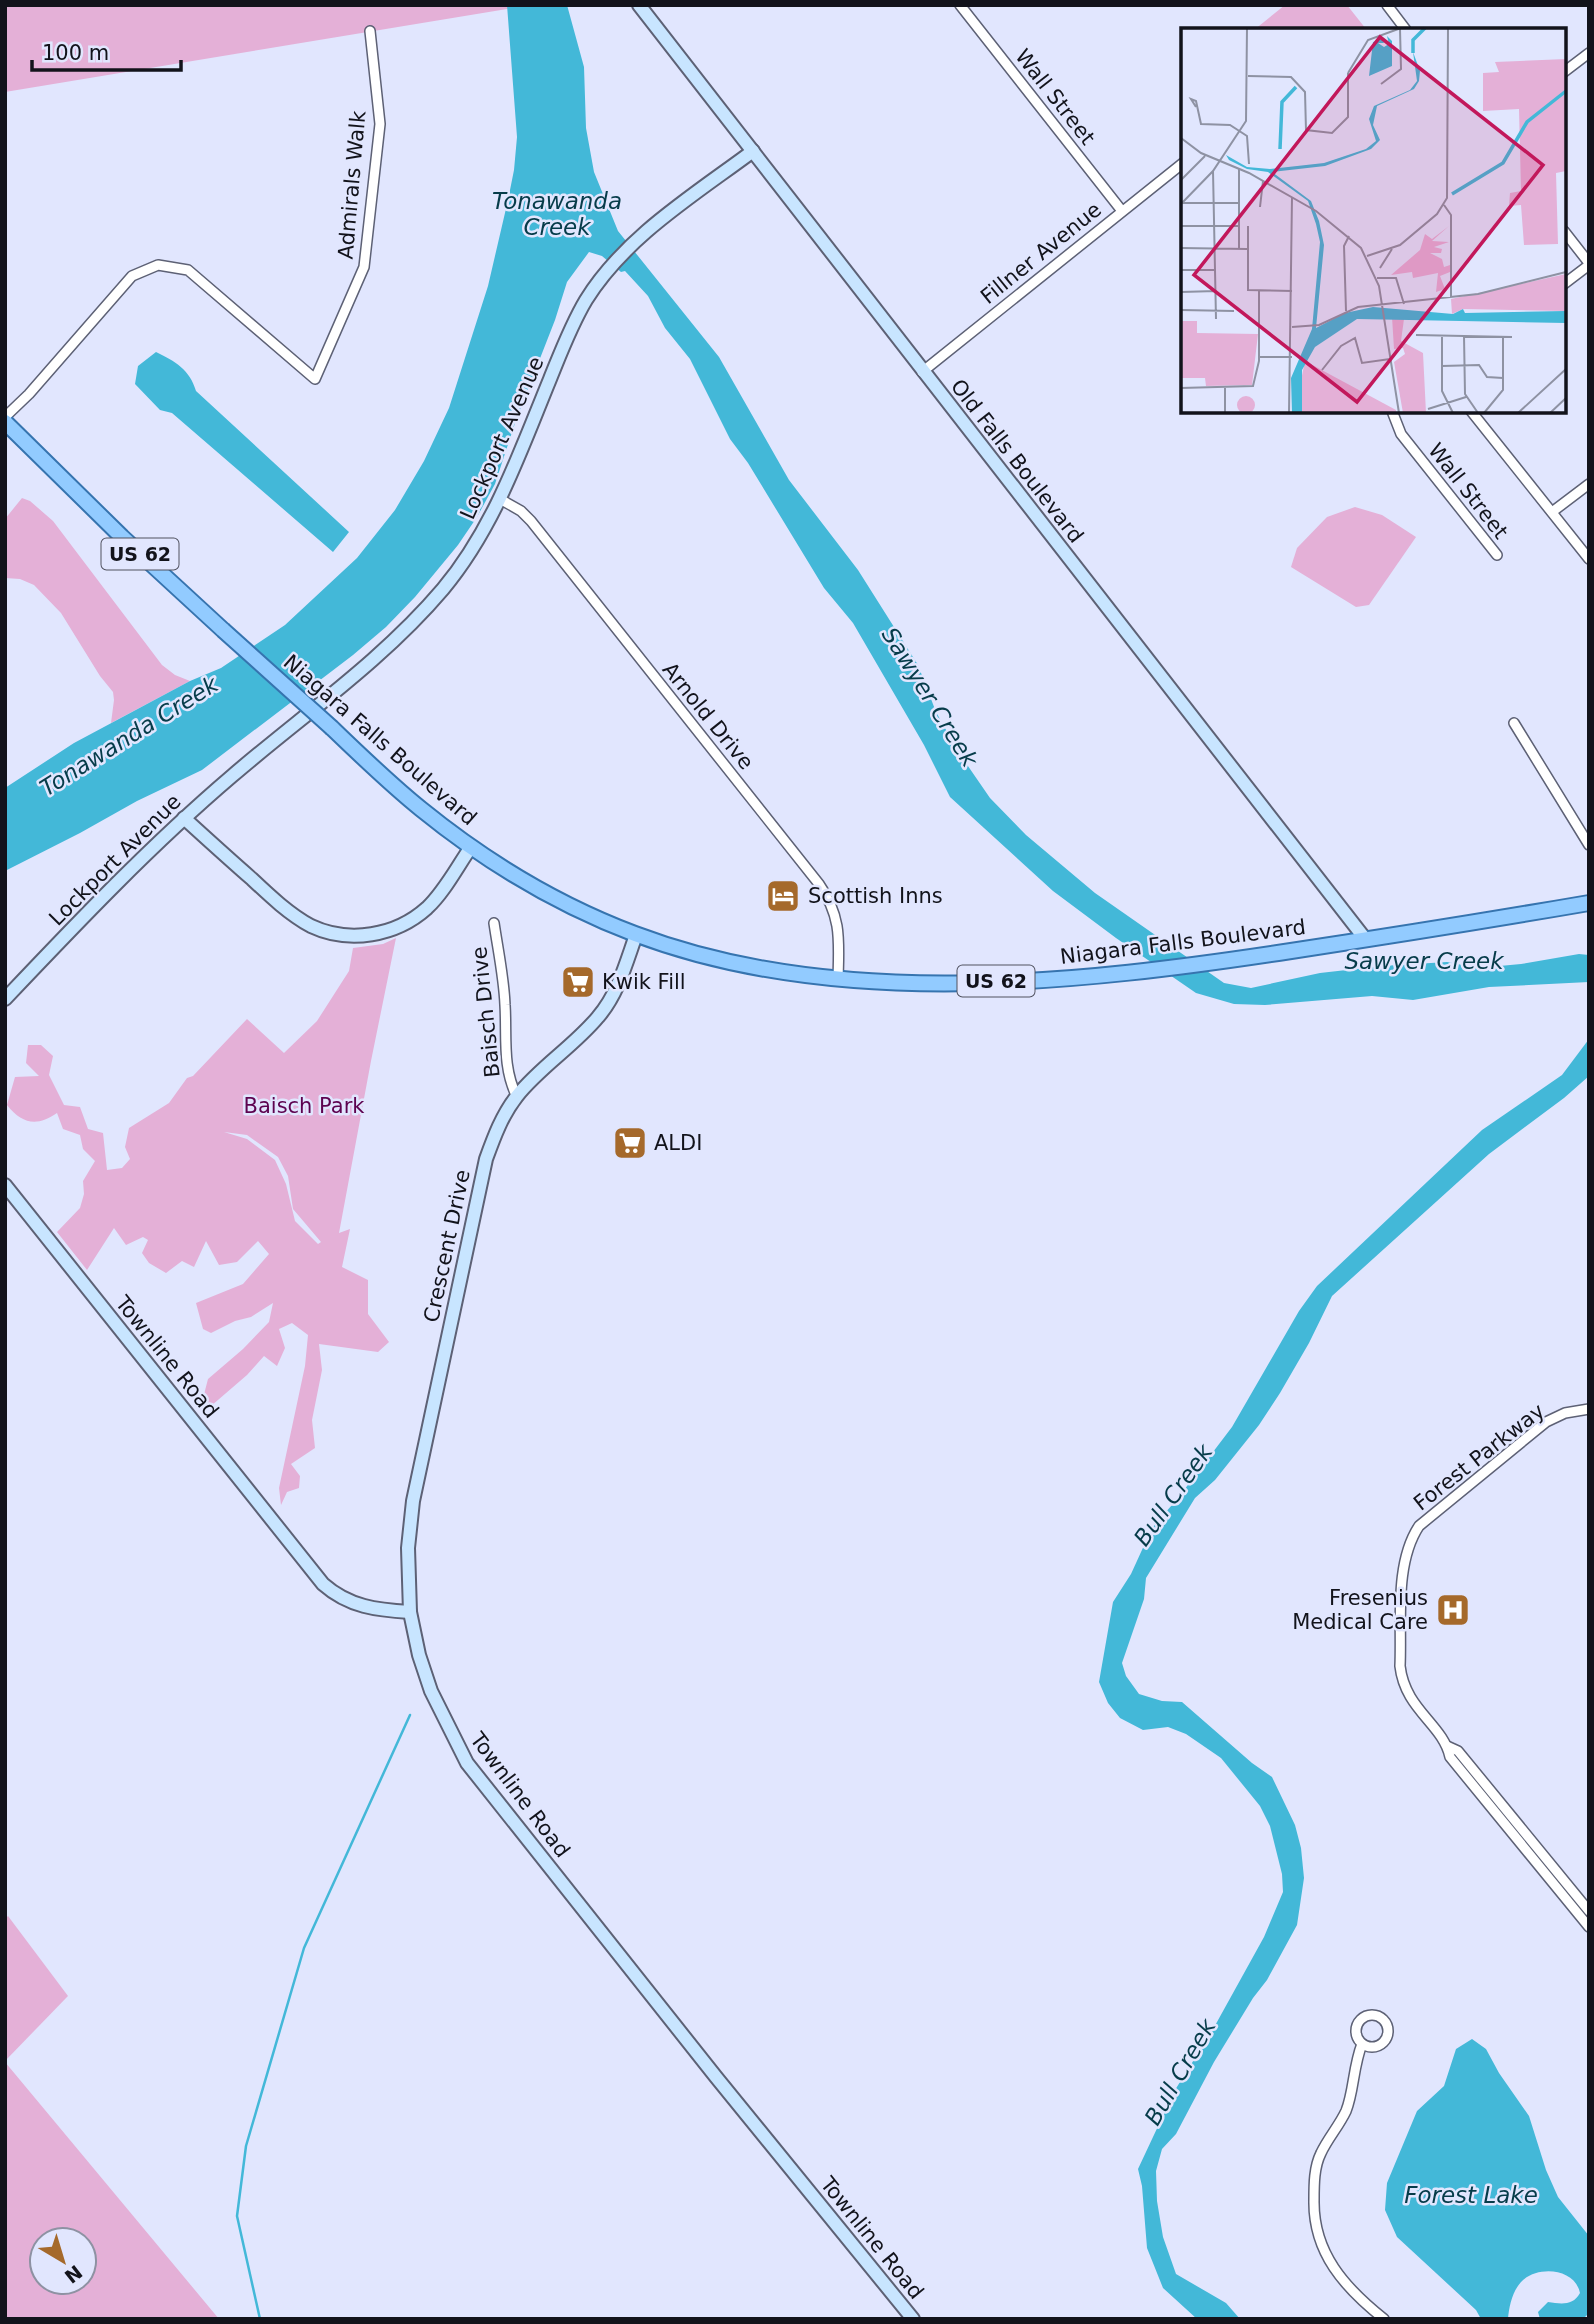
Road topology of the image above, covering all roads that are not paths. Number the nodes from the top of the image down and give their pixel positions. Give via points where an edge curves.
1 (639, 5) edge
2 (960, 5) edge
3 (1387, 5) edge
4 (1404, 28) edge
5 (370, 31) dead end
6 (1589, 53) edge
7 (1566, 70) edge
8 (753, 151) junction
9 (1181, 165) edge
10 (1122, 211) junction
11 (1566, 234) edge
12 (1589, 264) edge
13 (1566, 282) edge
14 (922, 372) junction
15 (1393, 413) edge
16 (1473, 413) edge
17 (5, 420) edge
18 (1589, 484) edge
19 (500, 499) junction
20 (1552, 512) junction
21 (1497, 555) dead end
22 (1589, 559) edge
23 (1514, 723) dead end
24 (184, 818) junction
25 (1589, 845) edge
26 (471, 847) junction
27 (1589, 903) edge
28 (494, 923) dead end
29 (636, 934) junction
30 (1366, 940) junction
31 (838, 979) junction
32 (5, 999) edge
33 (517, 1097) junction
34 (5, 1185) edge
35 (1589, 1409) edge
36 (410, 1612) junction
37 (1447, 1746) junction
38 (1589, 1911) edge
39 (1589, 1927) edge
40 (1362, 2044) dead end
41 (913, 2319) edge
42 (1384, 2319) edge

1 - 8 street, Old Falls Boulevard
2 - 10 street, Wall Street
3 - 4 street
5 - 17 street, Admirals Walk via 380,124 364,267 315,379 188,270 158,265 132,276
6 - 7 street
8 - 14 street, Old Falls Boulevard
8 - 19 street, Lockport Avenue via 636,242 590,294
9 - 10 street, Fillner Avenue
10 - 14 street, Fillner Avenue
11 - 12 street
12 - 13 street
14 - 30 street, Old Falls Boulevard
15 - 21 street, Wall Street via 1401,434
16 - 20 street
17 - 26 main road, Niagara Falls Boulevard / US 62, bridge via 223,630 421,809
18 - 20 street
19 - 24 street, Lockport Avenue via 463,563 414,620
19 - 31 street, Arnold Drive via 531,521 827,895 838,928
20 - 22 street
23 - 25 street
24 - 26 street via 299,918 318,929 352,936 386,931 416,916 441,892
24 - 32 street, Lockport Avenue
26 - 29 main road, Niagara Falls Boulevard / US 62 via 544,891
27 - 30 main road, Niagara Falls Boulevard / US 62
28 - 33 street, Baisch Drive via 505,1004 505,1060
29 - 31 main road, Niagara Falls Boulevard / US 62 via 737,964
29 - 33 street, Crescent Drive via 618,985 598,1017
30 - 31 main road, Niagara Falls Boulevard / US 62 via 1094,976 989,982
33 - 36 street, Crescent Drive via 499,1125 486,1159 422,1451 410,1524
34 - 36 street, Townline Road via 323,1584 358,1606
35 - 37 street, Forest Parkway via 1546,1422 1419,1526 1407,1547 1402,1678 1414,1704
36 - 41 street, Townline Road via 431,1691 467,1763
37 - 38 street, Forest Parkway via 1458,1751
37 - 39 street, Forest Parkway via 1450,1757
40 - 42 street via 1346,2109 1315,2171 1313,2216 1332,2266 1359,2299

